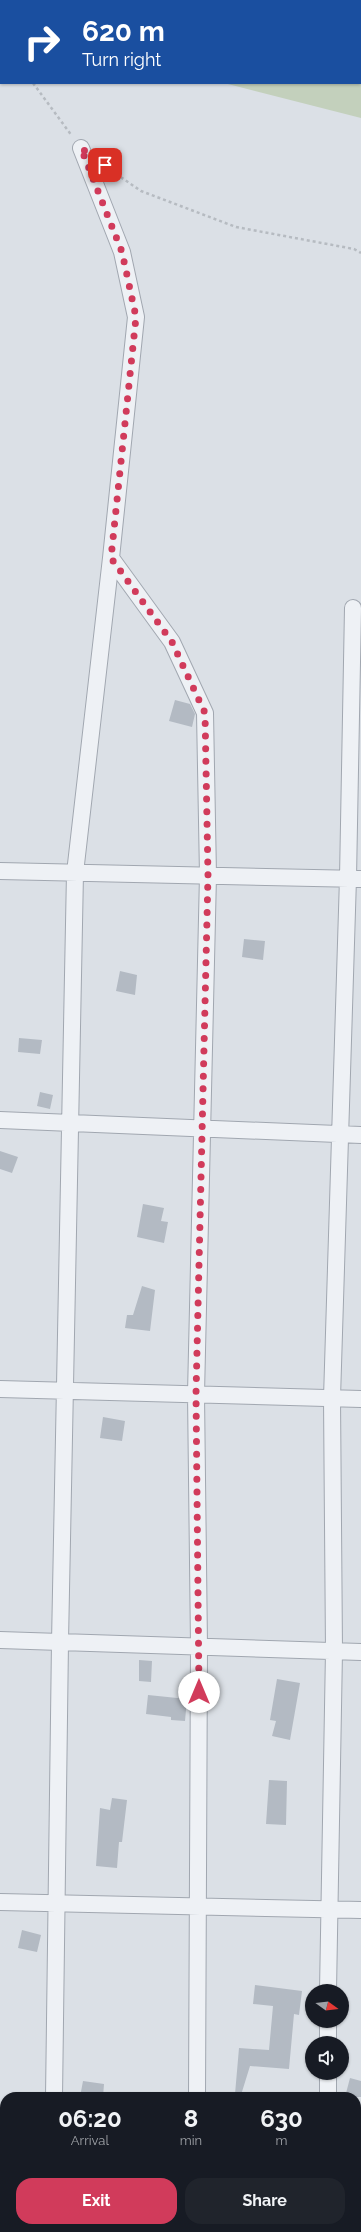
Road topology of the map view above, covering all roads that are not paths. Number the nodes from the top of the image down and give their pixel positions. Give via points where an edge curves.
1 (81, 148) road end
2 (111, 558) junction
3 (353, 608) dead end
4 (0, 871) edge
5 (75, 872) junction
6 (208, 875) junction
7 (355, 878) edge
8 (0, 1120) edge
9 (70, 1123) junction
10 (202, 1128) junction
11 (341, 1134) junction
12 (361, 1135) edge
13 (0, 1389) edge
14 (64, 1391) junction
15 (196, 1394) junction
16 (332, 1398) junction
17 (361, 1399) edge
18 (0, 1640) edge
19 (60, 1642) junction
20 (199, 1646) junction
21 (334, 1651) junction
22 (361, 1652) edge
23 (0, 1902) edge
24 (57, 1903) junction
25 (198, 1907) junction
26 (329, 1909) junction
27 (361, 1910) edge
28 (328, 1984) edge
29 (328, 2080) edge
30 (54, 2092) edge
31 (197, 2092) edge
32 (328, 2092) edge

1 - 2 street via 122,252 136,317
2 - 5 street
2 - 6 street via 172,642 205,713
3 - 7 street
4 - 5 street
5 - 6 street
5 - 9 street
6 - 7 street
6 - 10 street
7 - 11 street
8 - 9 street
9 - 10 street
9 - 14 street
10 - 11 street
10 - 15 street
11 - 12 street
11 - 16 street
13 - 14 street
14 - 15 street
14 - 19 street
15 - 16 street
15 - 20 street
16 - 17 street
16 - 21 street
18 - 19 street
19 - 20 street
19 - 24 street
20 - 21 street
20 - 25 street
21 - 22 street
21 - 26 street
23 - 24 street
24 - 25 street
24 - 30 street
25 - 26 street
25 - 31 street
26 - 27 street
26 - 28 street
29 - 32 street

